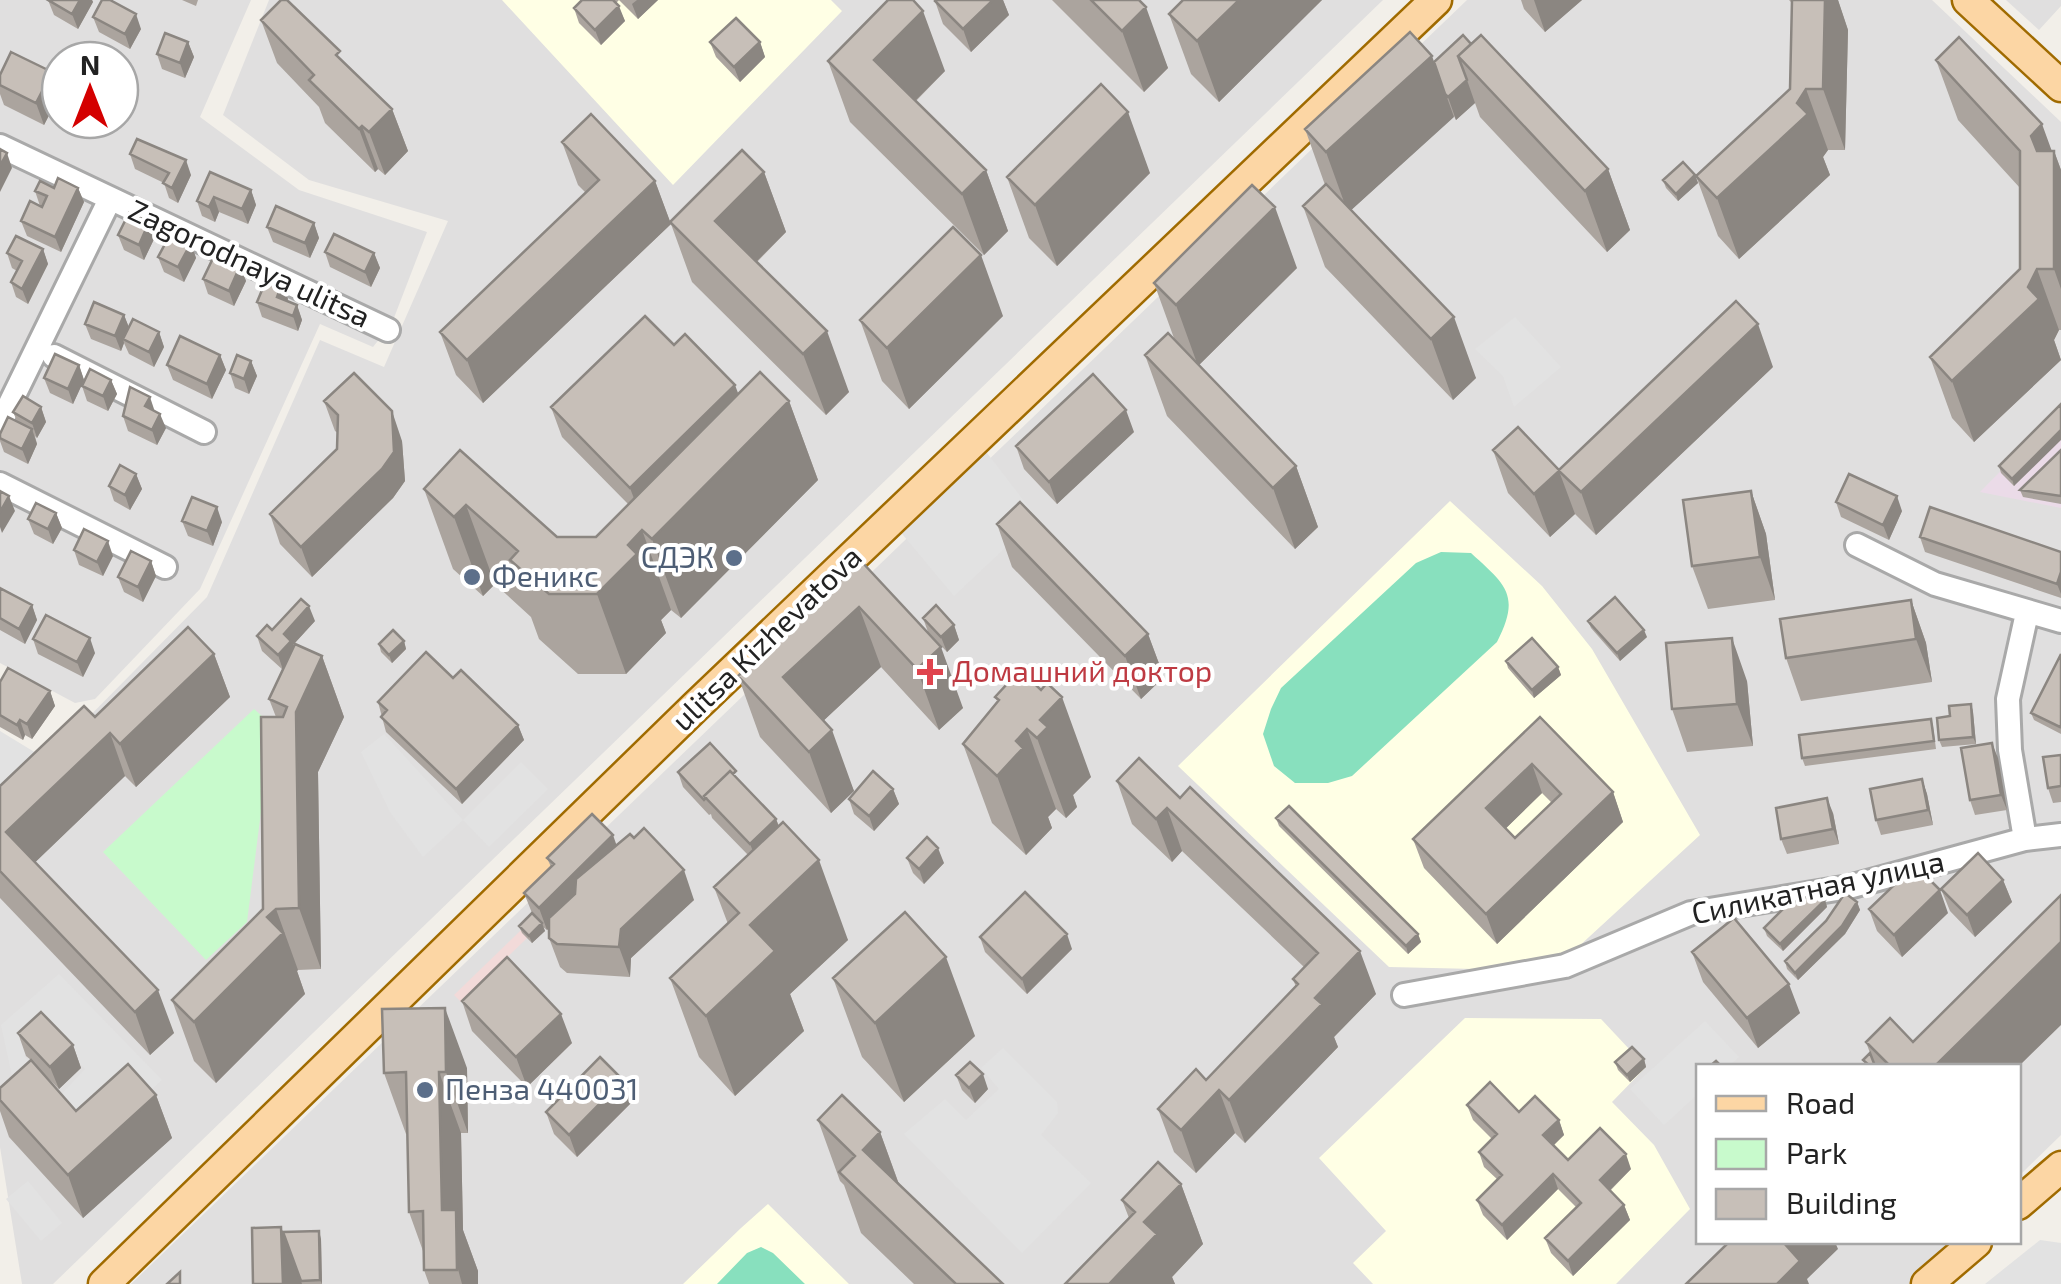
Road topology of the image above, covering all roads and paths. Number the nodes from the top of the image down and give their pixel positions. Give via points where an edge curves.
1 (1436, 0) edge
2 (1968, 0) edge
3 (2061, 86) edge
4 (0, 146) edge
5 (110, 199) junction
6 (388, 330) dead end
7 (37, 348) junction
8 (0, 424) edge
9 (204, 432) dead end
10 (0, 484) edge
11 (1857, 545) dead end
12 (165, 566) dead end
13 (2027, 612) junction
14 (2061, 620) edge
15 (2061, 835) edge
16 (2026, 840) junction
17 (1404, 995) dead end
18 (2061, 1168) edge
19 (2021, 1201) edge
20 (1974, 1244) edge
21 (104, 1284) edge
22 (1927, 1284) edge

1 - 21 main road, ulitsa Kizhevatova via 695,707
2 - 3 main road
4 - 5 street, Zagorodnaya ulitsa
5 - 6 street, Zagorodnaya ulitsa
5 - 7 street
7 - 8 street
7 - 9 street
10 - 12 street
11 - 13 street via 1936,584
13 - 14 street
13 - 16 street via 2008,699
15 - 16 street, Силикатная улица
16 - 17 street, Силикатная улица via 1849,887 1691,913 1564,966
18 - 19 main road
20 - 22 main road

